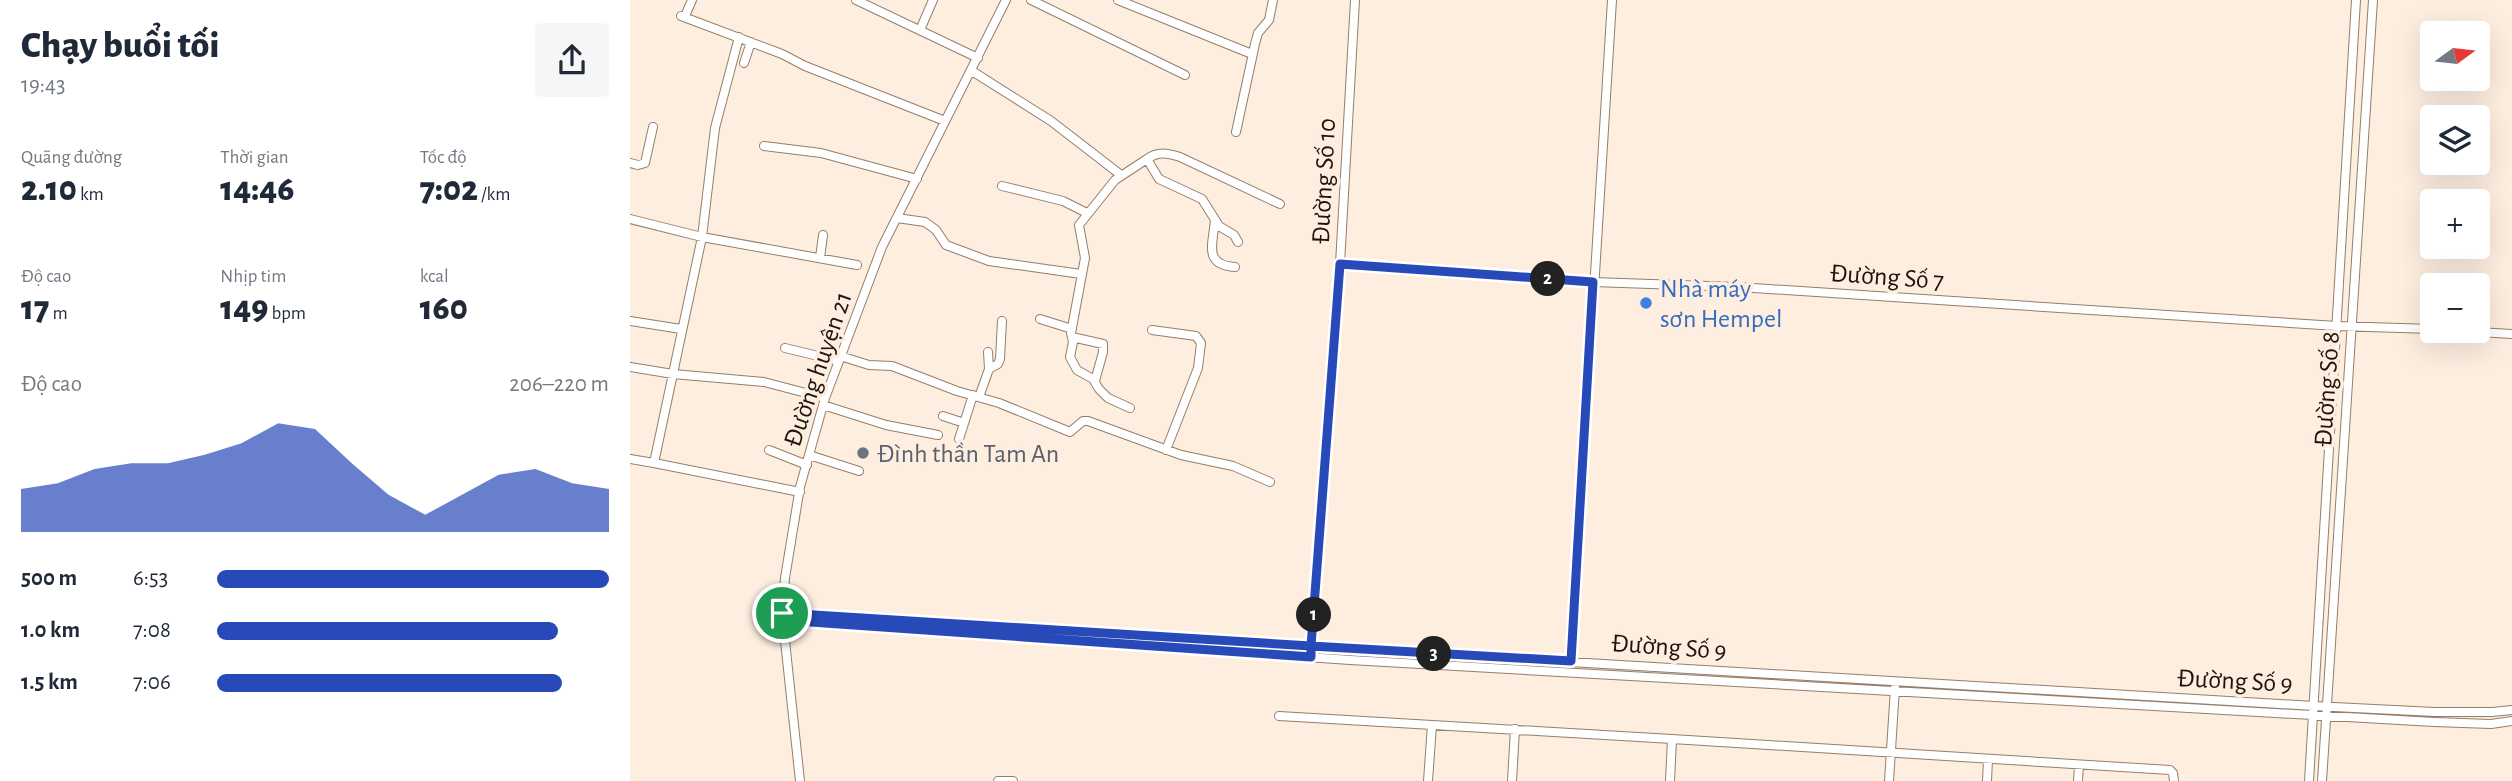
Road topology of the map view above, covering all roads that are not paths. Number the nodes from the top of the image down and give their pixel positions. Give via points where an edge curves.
1 (692, 0) edge
2 (856, 0) edge
3 (933, 0) edge
4 (1006, 0) edge
5 (1031, 0) edge
6 (1118, 0) edge
7 (1273, 0) edge
8 (1355, 0) edge
9 (1612, 0) edge
10 (2356, 0) edge
11 (2373, 0) edge
12 (920, 30) junction
13 (738, 37) junction
14 (751, 42) junction
15 (1252, 54) junction
16 (978, 58) junction
17 (744, 63) dead end
18 (972, 71) junction
19 (1185, 75) dead end
20 (946, 121) junction
21 (653, 127) dead end
22 (1236, 132) dead end
23 (764, 146) dead end
24 (1147, 159) junction
25 (630, 163) edge
26 (1121, 174) junction
27 (916, 179) junction
28 (1002, 186) dead end
29 (1280, 204) dead end
30 (1087, 213) junction
31 (897, 218) junction
32 (630, 219) edge
33 (1214, 220) junction
34 (823, 235) dead end
35 (702, 237) junction
36 (1238, 242) dead end
37 (820, 258) junction
38 (1340, 264) junction
39 (857, 265) dead end
40 (1235, 267) dead end
41 (1082, 274) junction
42 (1593, 282) junction
43 (1040, 319) dead end
44 (630, 321) edge
45 (1002, 321) dead end
46 (2352, 325) junction
47 (2337, 326) junction
48 (2420, 328) edge
49 (681, 329) junction
50 (1152, 330) dead end
51 (1072, 333) junction
52 (2490, 333) edge
53 (2512, 334) edge
54 (785, 348) dead end
55 (988, 352) dead end
56 (839, 359) junction
57 (630, 367) edge
58 (989, 369) junction
59 (673, 374) junction
60 (1094, 381) junction
61 (976, 396) junction
62 (824, 402) junction
63 (1130, 408) dead end
64 (943, 416) dead end
65 (964, 423) junction
66 (938, 435) dead end
67 (959, 439) dead end
68 (769, 450) dead end
69 (1166, 450) junction
70 (630, 459) edge
71 (808, 460) junction
72 (654, 463) junction
73 (859, 471) dead end
74 (1269, 482) dead end
75 (800, 492) junction
76 (782, 616) junction
77 (1311, 646) junction
78 (1311, 657) junction
79 (1571, 661) junction
80 (1896, 681) junction
81 (1895, 692) junction
82 (2327, 705) junction
83 (2314, 706) junction
84 (2512, 710) edge
85 (2326, 715) junction
86 (1279, 716) dead end
87 (2313, 716) junction
88 (2512, 721) edge
89 (1432, 725) junction
90 (1515, 729) junction
91 (1672, 739) junction
92 (1891, 753) junction
93 (1988, 759) junction
94 (2079, 765) junction
95 (800, 781) edge
96 (998, 781) edge
97 (1013, 781) edge
98 (1428, 781) edge
99 (1512, 781) edge
100 (1670, 781) edge
101 (1889, 781) edge
102 (1987, 781) edge
103 (2078, 781) edge
104 (2174, 781) edge
105 (2309, 781) edge
106 (2322, 781) edge

1 - 13 street via 683,16
2 - 12 street
3 - 12 street
4 - 16 street, Đường huyện 21
5 - 19 street
6 - 15 street
7 - 15 street via 1269,20 1258,33
8 - 38 street, Đường Số 10
9 - 42 street
10 - 47 street, Đường Số 8
11 - 46 street, Đường Số 8
12 - 16 street
13 - 14 street
13 - 35 street via 715,128
14 - 17 street
14 - 20 street
15 - 22 street
16 - 18 street, Đường huyện 21
18 - 20 street, Đường huyện 21
18 - 26 street via 1051,121
20 - 27 street, Đường huyện 21
21 - 25 street via 645,163
23 - 27 street via 821,153
24 - 26 street
24 - 29 street via 1164,153 1180,157
24 - 33 street via 1155,176 1202,199
26 - 30 street
27 - 31 street, Đường huyện 21
28 - 30 street via 1063,201
30 - 41 street via 1079,225 1085,252
31 - 41 street via 925,222 946,245 989,261
31 - 56 street, Đường huyện 21
32 - 35 street
33 - 36 street
33 - 40 street via 1213,259
34 - 37 street
35 - 37 street
35 - 49 street
37 - 39 street
38 - 42 street, Đường Số 7
38 - 77 street, Đường Số 10
41 - 51 street
42 - 47 street, Đường Số 7 via 1738,287
42 - 79 street
43 - 51 street
44 - 49 street
45 - 58 street via 1000,359
46 - 47 street, Đường Số 7
46 - 48 street, Đường Số 7
46 - 82 street, Đường Số 8
47 - 83 street, Đường Số 8
49 - 59 street
50 - 69 street via 1196,336 1201,343 1198,368
51 - 60 street via 1073,365
51 - 60 street via 1103,344
52 - 53 street
54 - 56 street
55 - 58 street
56 - 61 street via 892,366
56 - 62 street, Đường huyện 21
57 - 59 street
58 - 61 street
59 - 62 street via 764,382
59 - 72 street
60 - 63 street via 1108,398
61 - 65 street
61 - 69 street via 1070,432 1088,421
62 - 66 street via 886,425
62 - 71 street, Đường huyện 21
64 - 65 street
65 - 67 street
68 - 71 street
69 - 74 street via 1233,466
70 - 72 street
71 - 73 street
71 - 75 street, Đường huyện 21
72 - 75 street
75 - 76 street, Đường huyện 21
76 - 77 street, Đường Số 9
76 - 78 street, Đường Số 9
76 - 95 street, Đường huyện 21
77 - 78 street, Đường Số 10
77 - 79 street, Đường Số 9
78 - 81 street, Đường Số 9
79 - 80 street, Đường Số 9
80 - 81 street
80 - 83 street, Đường Số 9
81 - 87 street, Đường Số 9
81 - 92 street
82 - 83 street, Đường Số 9
82 - 84 street, Đường Số 9 via 2434,712
82 - 85 street, Đường Số 8
83 - 87 street, Đường Số 8
85 - 87 street, Đường Số 9
85 - 88 street, Đường Số 9 via 2491,724
85 - 106 street, Đường Số 8
86 - 89 street
87 - 105 street, Đường Số 8
89 - 90 street
89 - 98 street
90 - 91 street
90 - 99 street
91 - 92 street
91 - 100 street
92 - 93 street
92 - 101 street
93 - 94 street
93 - 102 street
94 - 103 street
94 - 104 street via 2170,770
96 - 97 street

